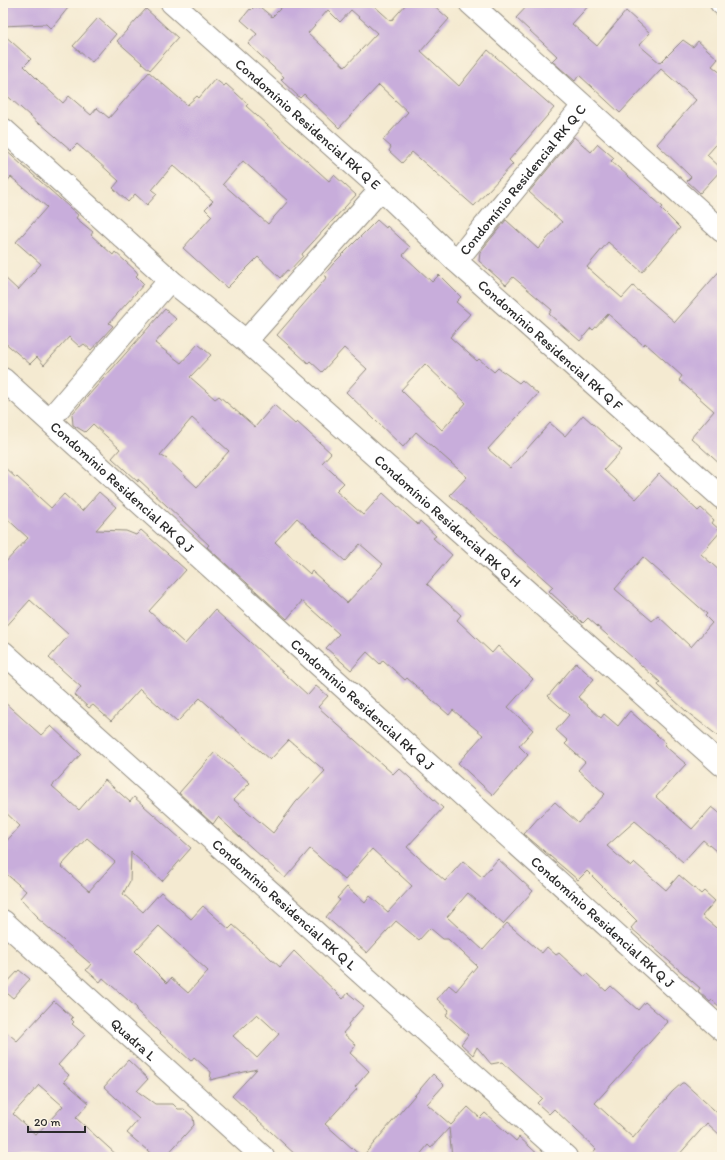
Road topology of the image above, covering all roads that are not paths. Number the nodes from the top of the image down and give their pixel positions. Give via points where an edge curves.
1 (172, 3) edge
2 (470, 3) edge
3 (583, 106) junction
4 (3, 130) edge
5 (381, 189) junction
6 (722, 231) edge
7 (456, 261) junction
8 (170, 280) junction
9 (246, 341) junction
10 (3, 379) edge
11 (49, 420) junction
12 (722, 498) edge
13 (3, 652) edge
14 (722, 765) edge
15 (3, 921) edge
16 (722, 1030) edge
17 (263, 1157) edge
18 (566, 1157) edge

1 - 5 street, Condomínio Residencial RK Q E
2 - 3 street, Condomínio Residencial RK Q C
3 - 6 street
3 - 7 street, Condomínio Residencial RK Q C
4 - 8 street, Condomínio Residencial RK Q H
5 - 7 street, Condomínio Residencial RK Q F
5 - 9 street, Condomínio Residencial RK Q E
7 - 12 street, Condomínio Residencial RK Q F
8 - 9 street, Condomínio Residencial RK Q H
8 - 11 street
9 - 14 street, Condomínio Residencial RK Q H
10 - 11 street, Condomínio Residencial RK Q J
11 - 16 street, Condomínio Residencial RK Q J
13 - 18 street, Condomínio Residencial RK Q L
15 - 17 street, Quadra L

